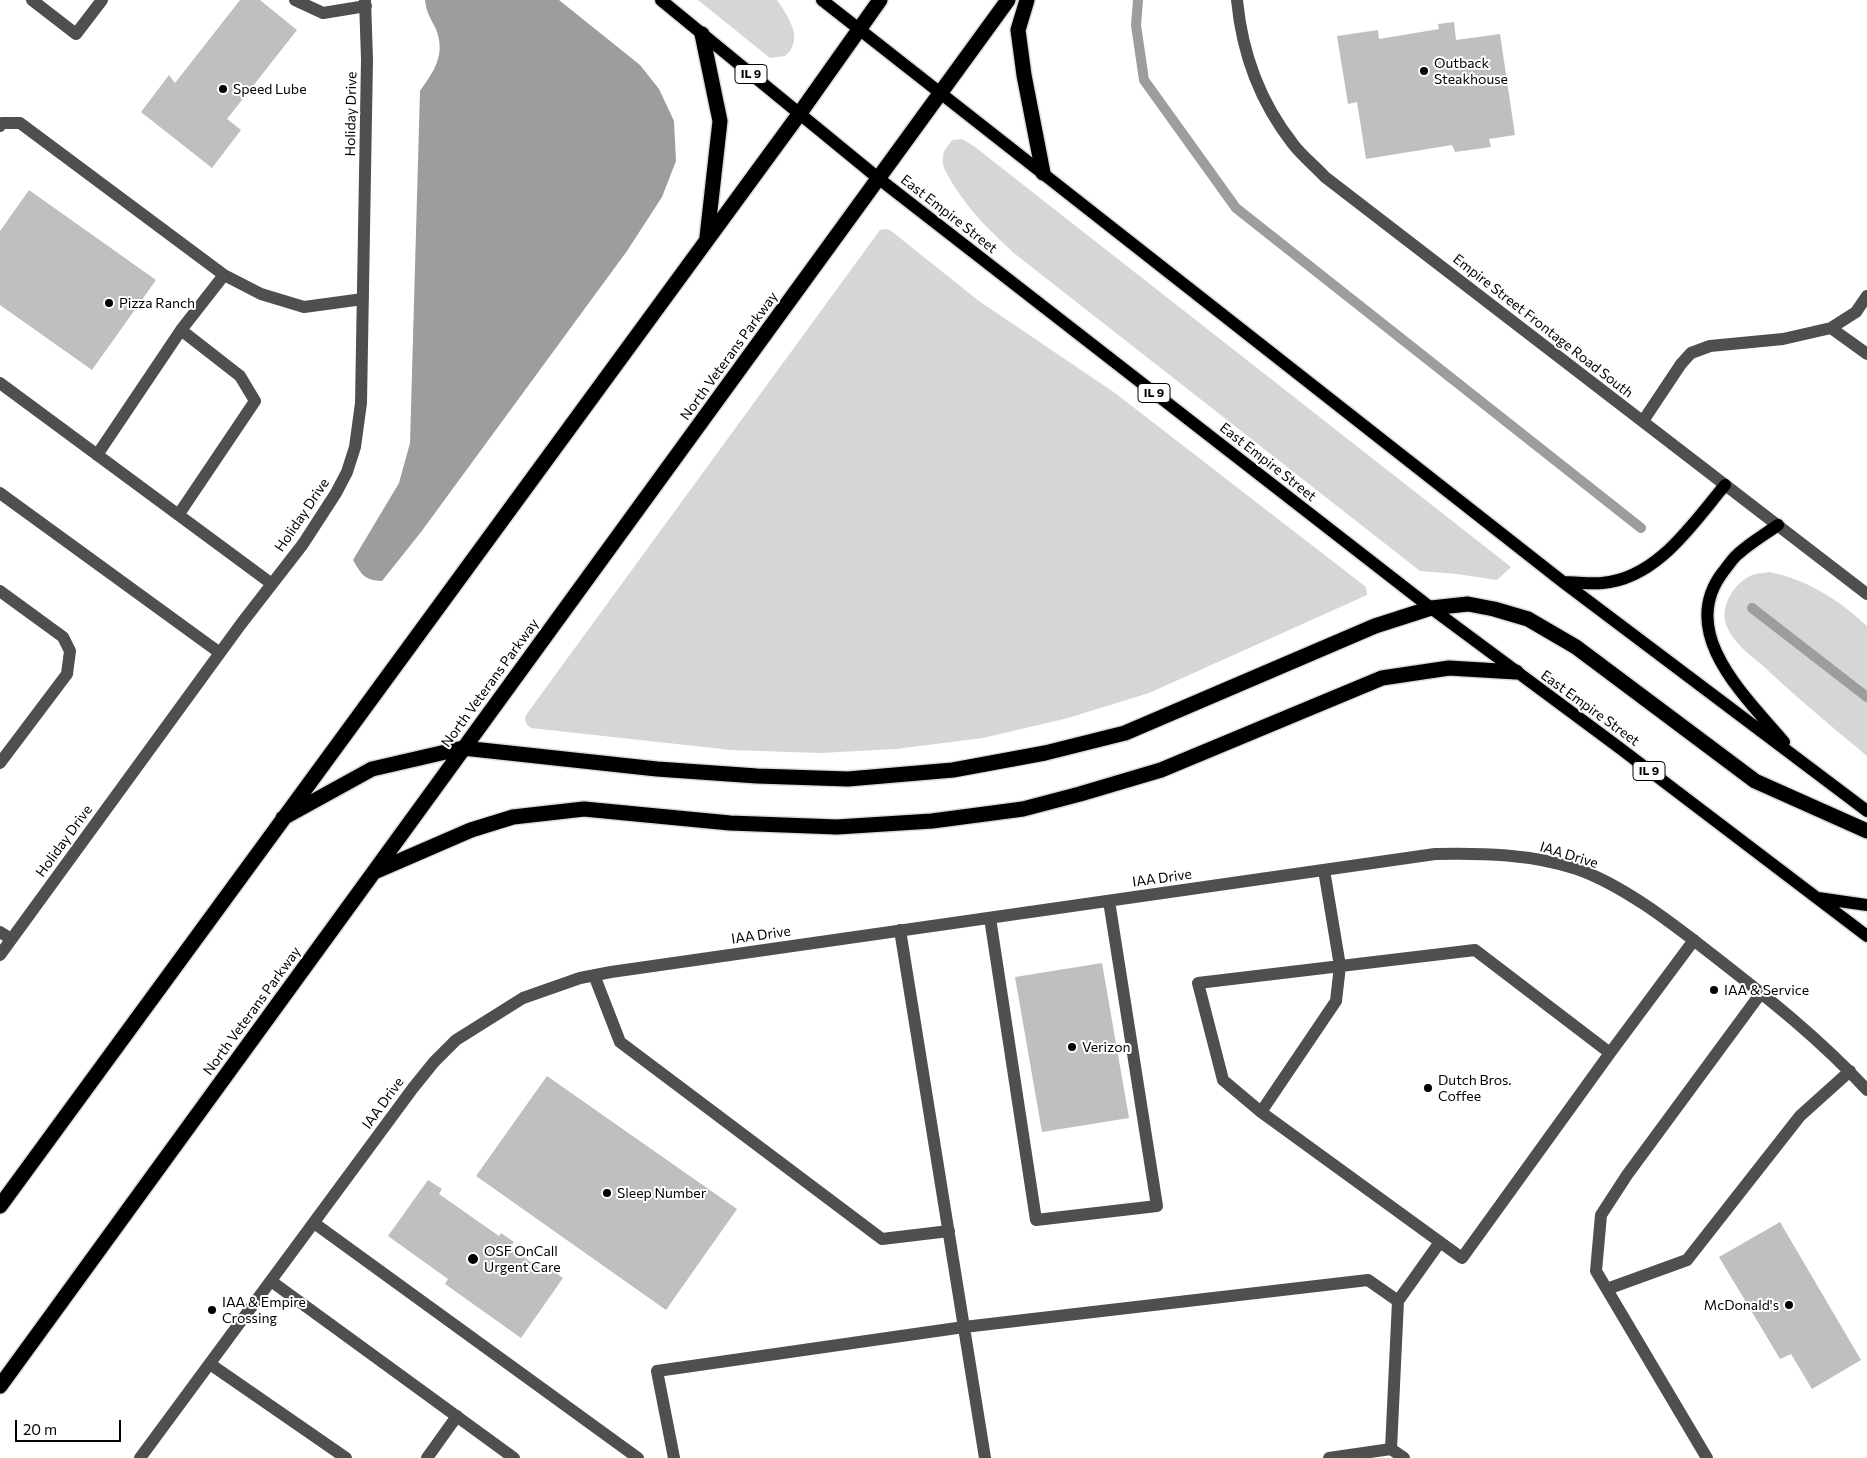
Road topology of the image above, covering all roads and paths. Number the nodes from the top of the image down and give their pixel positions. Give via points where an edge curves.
1 (32, 0) edge
2 (102, 0) edge
3 (295, 0) edge
4 (661, 0) edge
5 (822, 0) edge
6 (880, 0) edge
7 (1008, 0) edge
8 (1027, 0) edge
9 (1237, 0) edge
10 (365, 3) edge
11 (859, 30) junction
12 (702, 34) junction
13 (940, 93) junction
14 (800, 113) junction
15 (0, 126) edge
16 (1043, 173) junction
17 (878, 178) junction
18 (707, 238) junction
19 (224, 275) junction
20 (1867, 296) edge
21 (363, 299) junction
22 (1831, 328) junction
23 (180, 330) junction
24 (1867, 354) edge
25 (0, 383) edge
26 (1643, 421) junction
27 (97, 455) junction
28 (1725, 485) junction
29 (0, 493) edge
30 (179, 514) junction
31 (1778, 525) junction
32 (1564, 582) junction
33 (272, 584) junction
34 (0, 591) edge
35 (1867, 594) edge
36 (1430, 608) junction
37 (220, 653) junction
38 (1516, 672) junction
39 (463, 748) junction
40 (1798, 759) junction
41 (0, 763) edge
42 (1867, 811) edge
43 (283, 818) junction
44 (1867, 831) edge
45 (1324, 870) junction
46 (373, 872) junction
47 (1816, 898) junction
48 (1109, 901) junction
49 (1867, 905) edge
50 (990, 918) junction
51 (900, 930) junction
52 (0, 932) edge
53 (1867, 936) edge
54 (11, 939) junction
55 (1694, 940) junction
56 (0, 955) edge
57 (1340, 966) junction
58 (594, 975) junction
59 (1761, 993) junction
60 (1610, 1053) junction
61 (1850, 1072) junction
62 (1867, 1090) edge
63 (1261, 1112) junction
64 (0, 1206) edge
65 (314, 1223) junction
66 (949, 1231) junction
67 (1440, 1242) junction
68 (272, 1280) junction
69 (1607, 1289) junction
70 (1398, 1301) junction
71 (964, 1327) junction
72 (210, 1364) junction
73 (0, 1386) edge
74 (456, 1416) junction
75 (1391, 1449) junction
76 (1701, 1455) edge
77 (140, 1458) edge
78 (346, 1458) edge
79 (427, 1458) edge
80 (514, 1458) edge
81 (638, 1458) edge
82 (674, 1458) edge
83 (985, 1458) edge
84 (1329, 1458) edge
85 (1404, 1458) edge

1 - 2 street via 76,34
3 - 10 street via 323,13
4 - 12 main road, East Empire Street / IL 9
5 - 11 main road
6 - 11 highway
7 - 13 highway, North Veterans Parkway
8 - 16 highway via 1018,30
9 - 26 street, Empire Street Frontage Road South via 1244,46 1253,74 1265,102 1293,145 1325,177
10 - 21 street, Holiday Drive
11 - 13 main road
11 - 14 highway
12 - 14 main road, East Empire Street / IL 9
12 - 18 highway via 720,120
13 - 16 main road
13 - 17 highway, North Veterans Parkway
14 - 17 main road, East Empire Street / IL 9
14 - 18 highway
15 - 19 street via 2,123 20,123
16 - 32 main road
17 - 36 main road, East Empire Street / IL 9
17 - 39 highway, North Veterans Parkway
18 - 43 highway
19 - 21 street via 261,294 304,307
19 - 23 street
20 - 22 street via 1856,312
21 - 33 street, Holiday Drive via 361,403 356,447 336,493
22 - 24 street
22 - 26 street via 1782,339 1710,346 1691,353
23 - 27 street
23 - 30 street via 240,376 255,401
25 - 27 street
26 - 28 street, Empire Street Frontage Road South
27 - 30 street
28 - 31 street, Empire Street Frontage Road South
28 - 32 main road via 1683,536 1650,565 1601,584
29 - 37 street
30 - 33 street
31 - 35 street, Empire Street Frontage Road South
31 - 40 main road via 1736,555 1708,597 1707,612 1710,636 1718,659
32 - 40 main road
33 - 37 street, Holiday Drive
34 - 41 street via 63,636 70,651 67,674
36 - 38 main road, East Empire Street / IL 9
36 - 39 highway via 1375,626 1125,733 1044,753 953,770 848,779 757,776 657,769
36 - 44 highway via 1468,604 1528,619 1576,646 1755,781
37 - 54 street, Holiday Drive
38 - 46 highway via 1450,668 1382,678 1161,770 1023,809 932,821 837,827 730,823 576,809 513,817 471,830
38 - 47 main road, East Empire Street / IL 9
39 - 43 highway via 372,769
39 - 46 highway, North Veterans Parkway
40 - 42 main road
43 - 64 highway
45 - 48 street, IAA Drive
45 - 55 street, IAA Drive via 1435,854 1488,853 1537,859 1602,880 1648,907
45 - 57 street
46 - 73 highway, North Veterans Parkway
47 - 49 main road
47 - 53 main road, East Empire Street / IL 9
48 - 50 street, IAA Drive
48 - 50 street via 1157,1206 1036,1220
50 - 51 street, IAA Drive
51 - 58 street, IAA Drive
51 - 66 street
52 - 54 street
54 - 56 street, Holiday Drive
55 - 59 street, IAA Drive
55 - 60 street
57 - 60 street via 1476,950
57 - 63 street via 1336,1001
57 - 63 street via 1198,982 1222,1080
58 - 65 street, IAA Drive via 524,998 456,1040 413,1088
58 - 66 street via 620,1042 882,1240
59 - 61 street, IAA Drive
59 - 69 street via 1601,1215 1596,1271
60 - 67 street via 1462,1258
61 - 62 street, IAA Drive
61 - 69 street via 1800,1116 1687,1260
63 - 67 street
65 - 68 street, IAA Drive
65 - 81 street
66 - 71 street
67 - 70 street
68 - 72 street, IAA Drive
68 - 74 street
69 - 76 street
70 - 71 street via 1368,1280
70 - 75 street
71 - 82 street via 657,1371
71 - 83 street
72 - 77 street, IAA Drive
72 - 78 street
74 - 79 street
74 - 80 street
75 - 84 street
75 - 85 street

